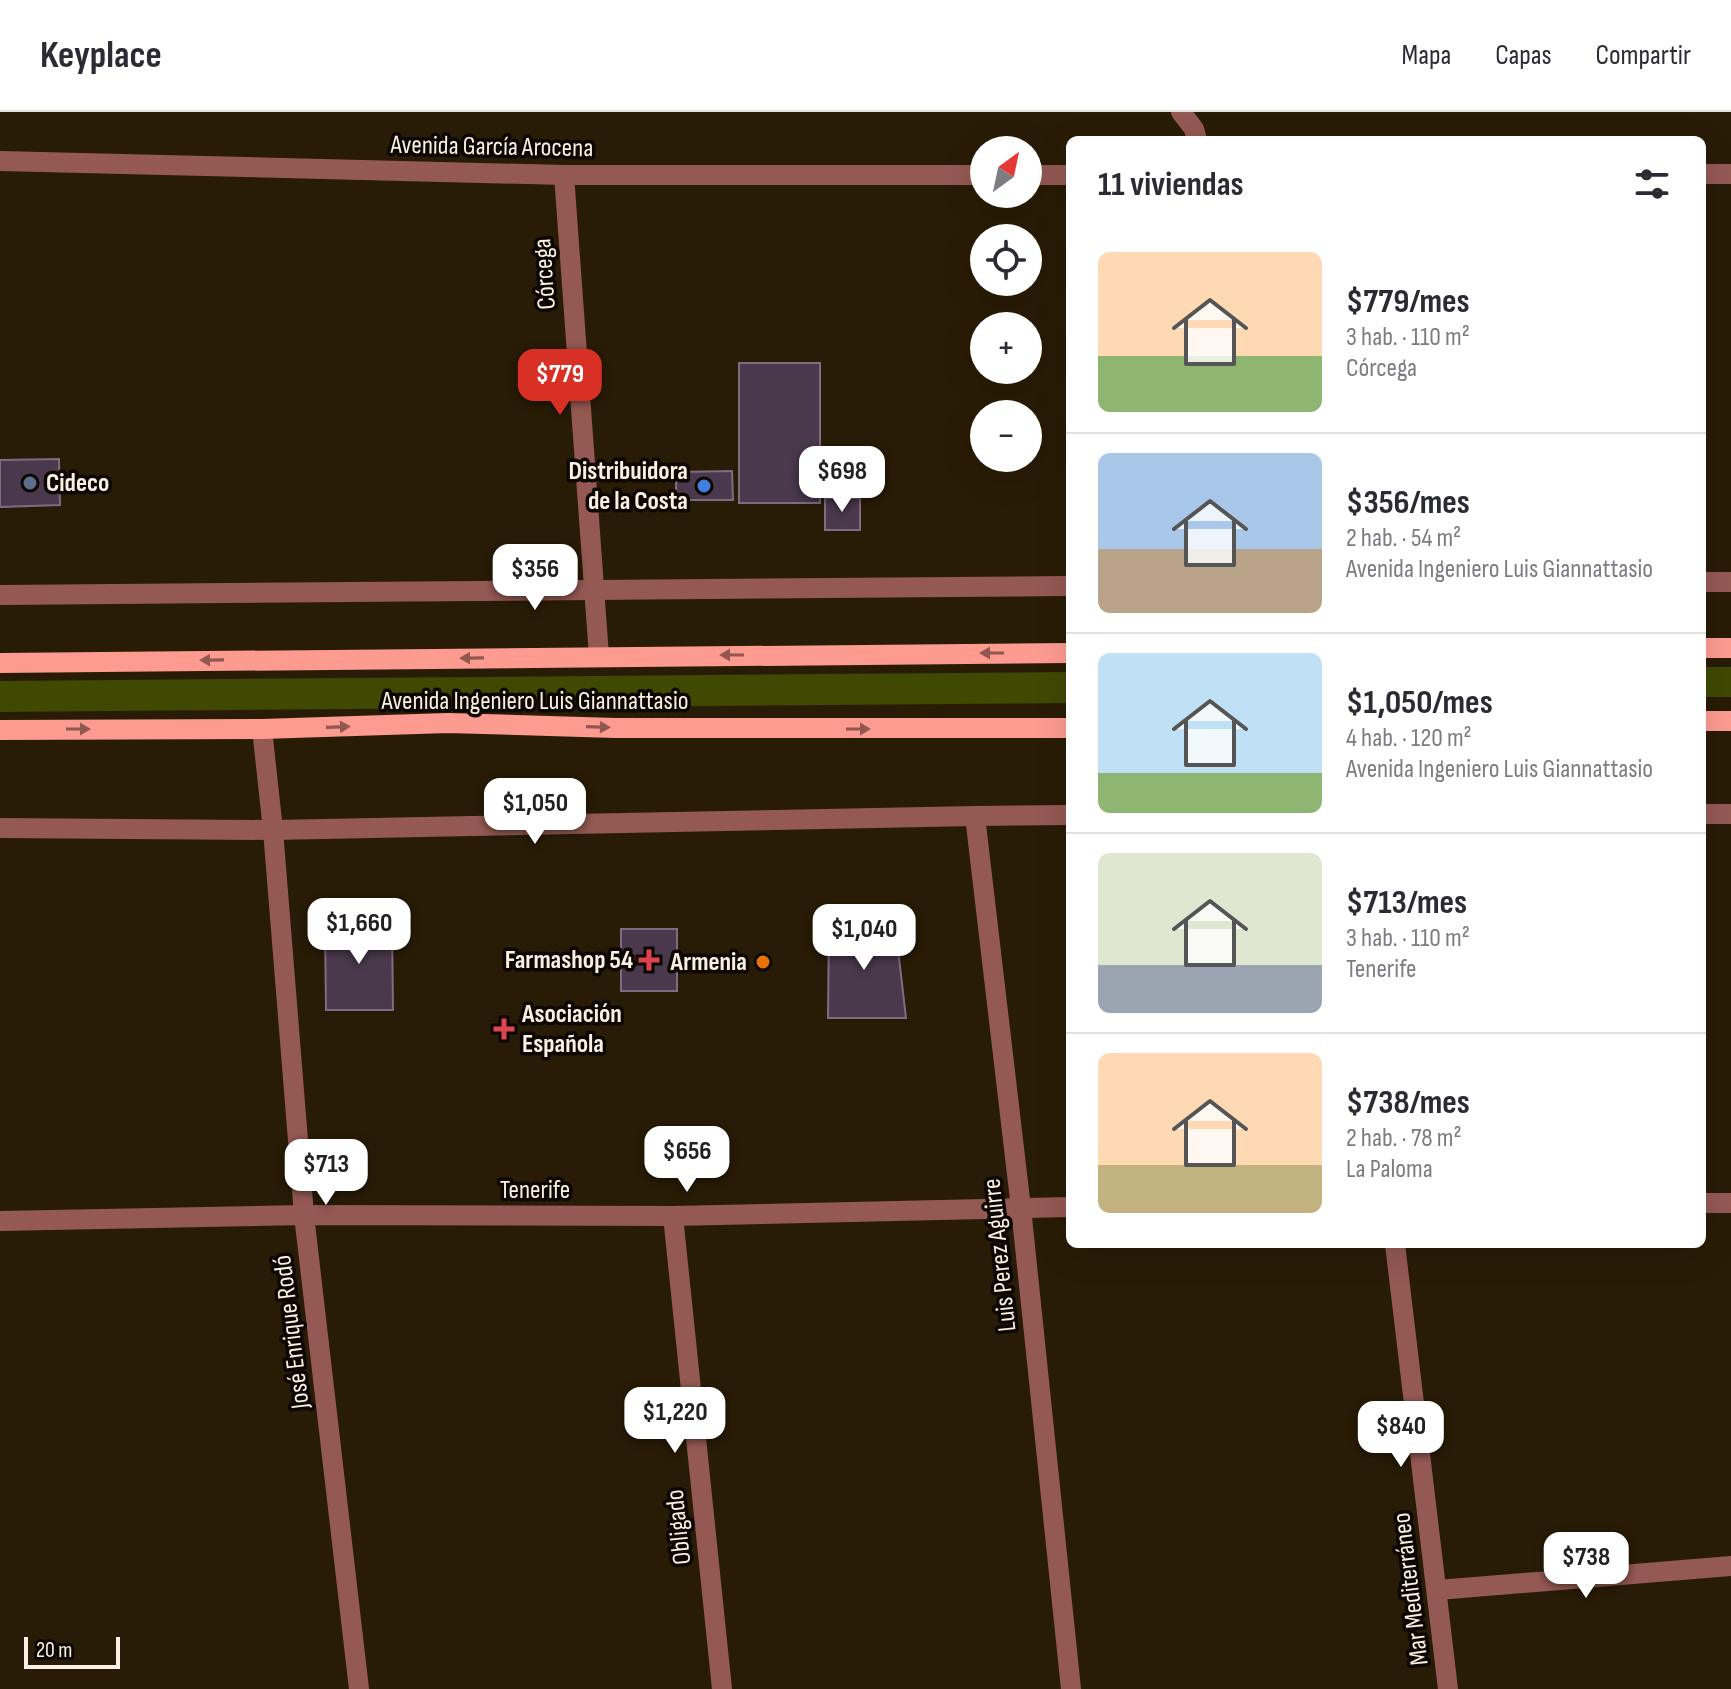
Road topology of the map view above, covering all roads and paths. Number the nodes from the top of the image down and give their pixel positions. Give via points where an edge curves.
1 (1181, 112) edge
2 (1196, 136) edge
3 (0, 161) edge
4 (1706, 174) edge
5 (1731, 174) edge
6 (564, 175) junction
7 (970, 175) edge
8 (1042, 175) edge
9 (1066, 175) edge
10 (1706, 582) edge
11 (1731, 582) edge
12 (1066, 586) edge
13 (595, 589) junction
14 (0, 595) edge
15 (1706, 648) edge
16 (1731, 648) edge
17 (1066, 653) edge
18 (599, 656) junction
19 (0, 663) edge
20 (1706, 721) edge
21 (1731, 721) edge
22 (1066, 728) edge
23 (262, 729) junction
24 (0, 730) edge
25 (1706, 814) edge
26 (1731, 814) edge
27 (1066, 815) edge
28 (975, 816) junction
29 (0, 828) edge
30 (273, 830) junction
31 (1706, 1203) edge
32 (1731, 1203) edge
33 (1066, 1207) edge
34 (1021, 1208) junction
35 (304, 1215) junction
36 (673, 1216) junction
37 (0, 1221) edge
38 (1395, 1248) edge
39 (1731, 1566) edge
40 (1438, 1590) junction
41 (359, 1689) edge
42 (722, 1689) edge
43 (1071, 1689) edge
44 (1448, 1689) edge

1 - 2 street
3 - 6 street, Avenida García Arocena
4 - 5 street
6 - 7 street, Avenida García Arocena
6 - 13 street, Córcega
8 - 9 street
10 - 11 street
12 - 13 street
13 - 14 street
13 - 18 street, Córcega
15 - 16 main road
17 -> 18 main road, Avenida Ingeniero Luis Giannattasio
18 -> 19 main road, Avenida Ingeniero Luis Giannattasio
20 - 21 main road
23 -> 22 main road, Avenida Ingeniero Luis Giannattasio via 448,723
24 -> 23 main road, Avenida Ingeniero Luis Giannattasio
23 - 30 street, José Enrique Rodó
25 - 26 street
27 - 28 street
28 - 30 street
28 - 34 street, Luis Perez Aguirre
29 - 30 street
30 - 35 street, José Enrique Rodó
31 - 32 street
33 - 34 street, Tenerife
34 - 36 street, Tenerife
34 - 43 street, Luis Perez Aguirre
35 - 36 street, Tenerife
35 - 37 street, Tenerife
35 - 41 street, José Enrique Rodó
36 - 42 street, Obligado
38 - 40 street, Mar Mediterráneo
39 - 40 street
40 - 44 street, Mar Mediterráneo

